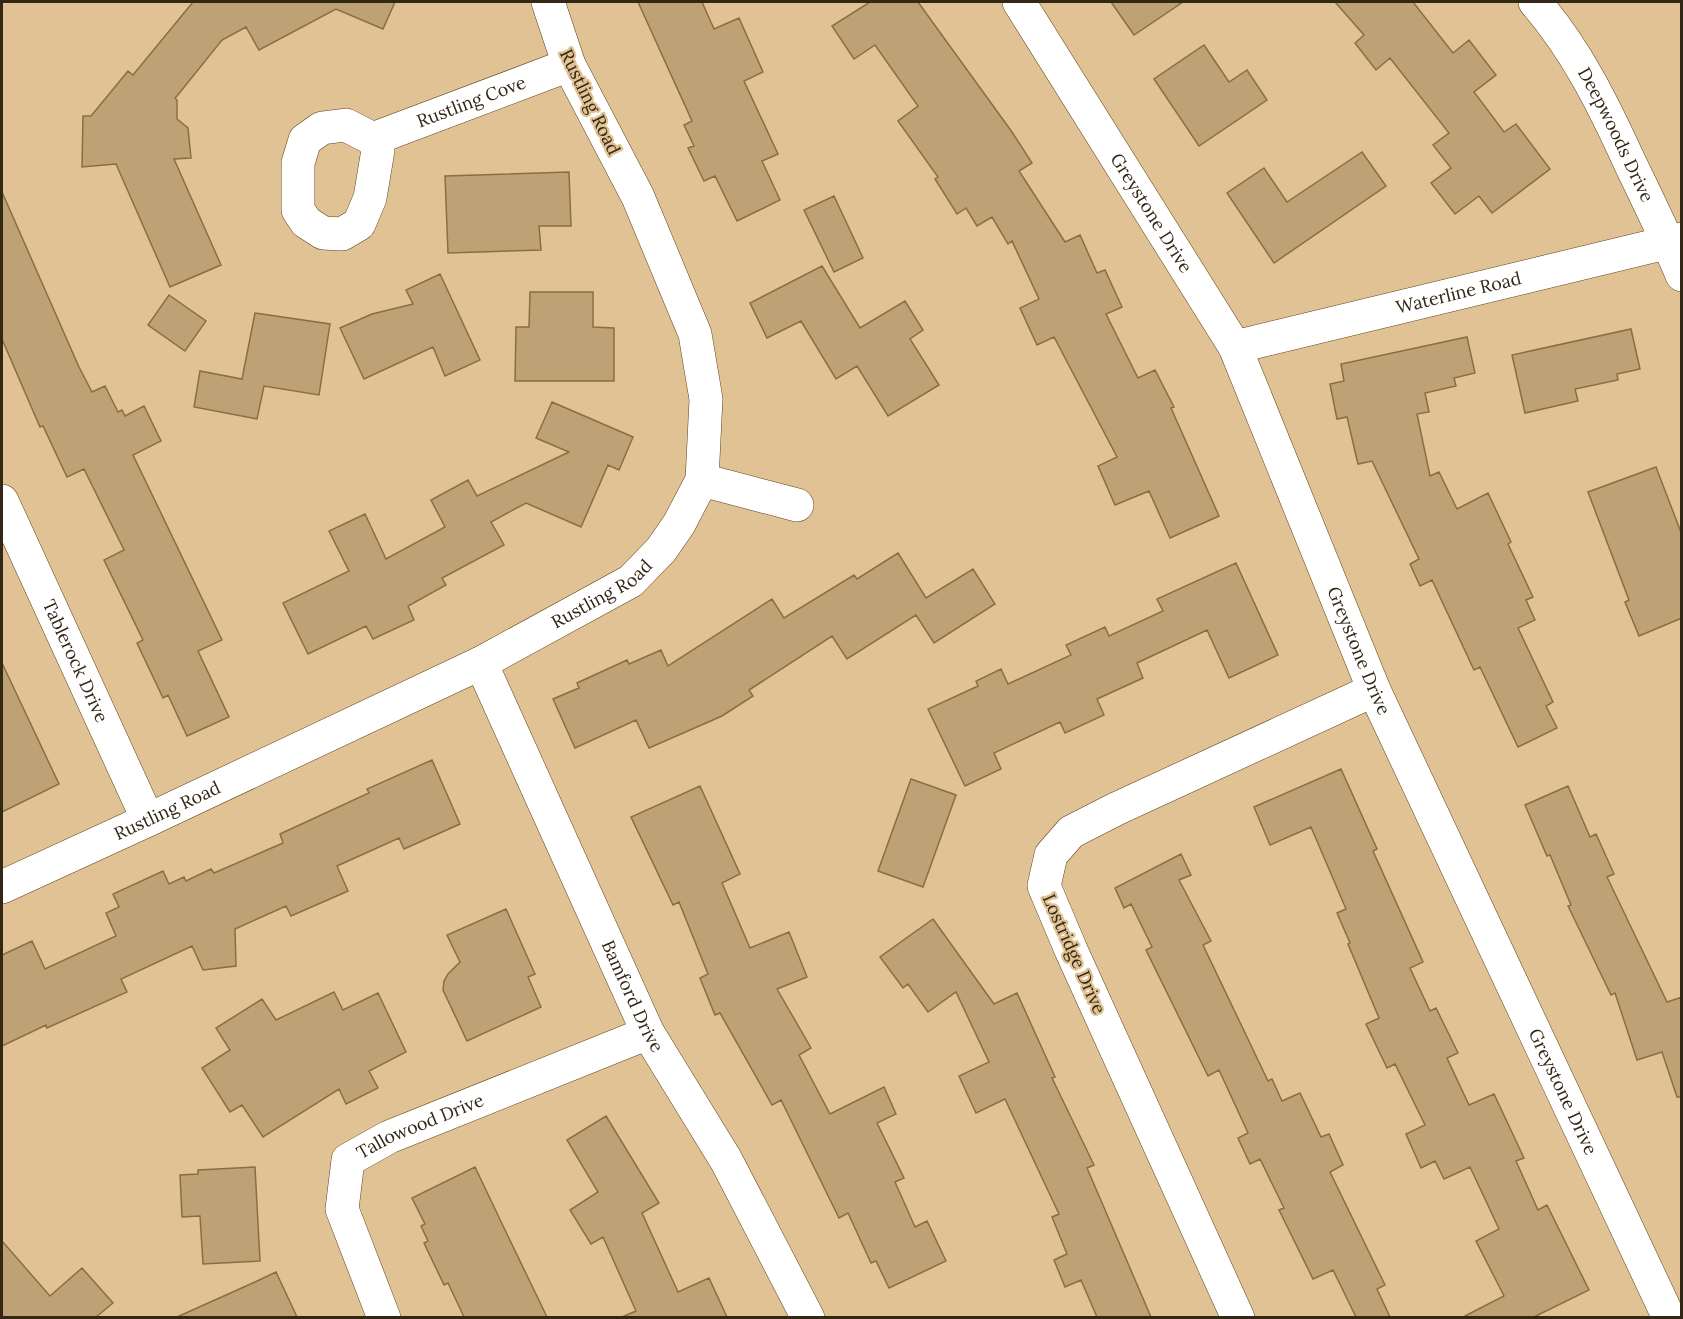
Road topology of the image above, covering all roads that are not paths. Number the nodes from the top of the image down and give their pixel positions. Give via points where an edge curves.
1 (548, 2) edge
2 (1019, 2) edge
3 (1535, 2) edge
4 (568, 65) junction
5 (373, 139) dead end
6 (1675, 240) edge
7 (1682, 275) edge
8 (1235, 347) junction
9 (702, 480) junction
10 (2, 501) edge
11 (797, 505) dead end
12 (481, 663) junction
13 (1374, 690) junction
14 (148, 820) junction
15 (2, 887) edge
16 (648, 1033) junction
17 (384, 1317) edge
18 (808, 1317) edge
19 (1238, 1317) edge
20 (1669, 1317) edge

1 - 4 street, Rustling Road
2 - 8 street, Greystone Drive
3 - 6 street, Deepwoods Drive via 1554,23 1600,100
4 - 5 street, Rustling Cove
4 - 9 street, Rustling Road via 638,197 694,334 705,399
6 - 7 street, Deepwoods Drive
6 - 8 street, Waterline Road
8 - 13 street, Greystone Drive
9 - 11 street
9 - 12 street, Rustling Road via 661,550 631,581
10 - 14 street, Tablerock Drive
12 - 14 street, Rustling Road
12 - 16 street, Bamford Drive
13 - 19 street, Lostridge Drive via 1071,832 1051,855 1044,886
13 - 20 street, Greystone Drive
14 - 15 street, Rustling Road
16 - 17 street, Tallowood Drive via 389,1137 348,1160 342,1209
16 - 18 street, Bamford Drive via 726,1160

